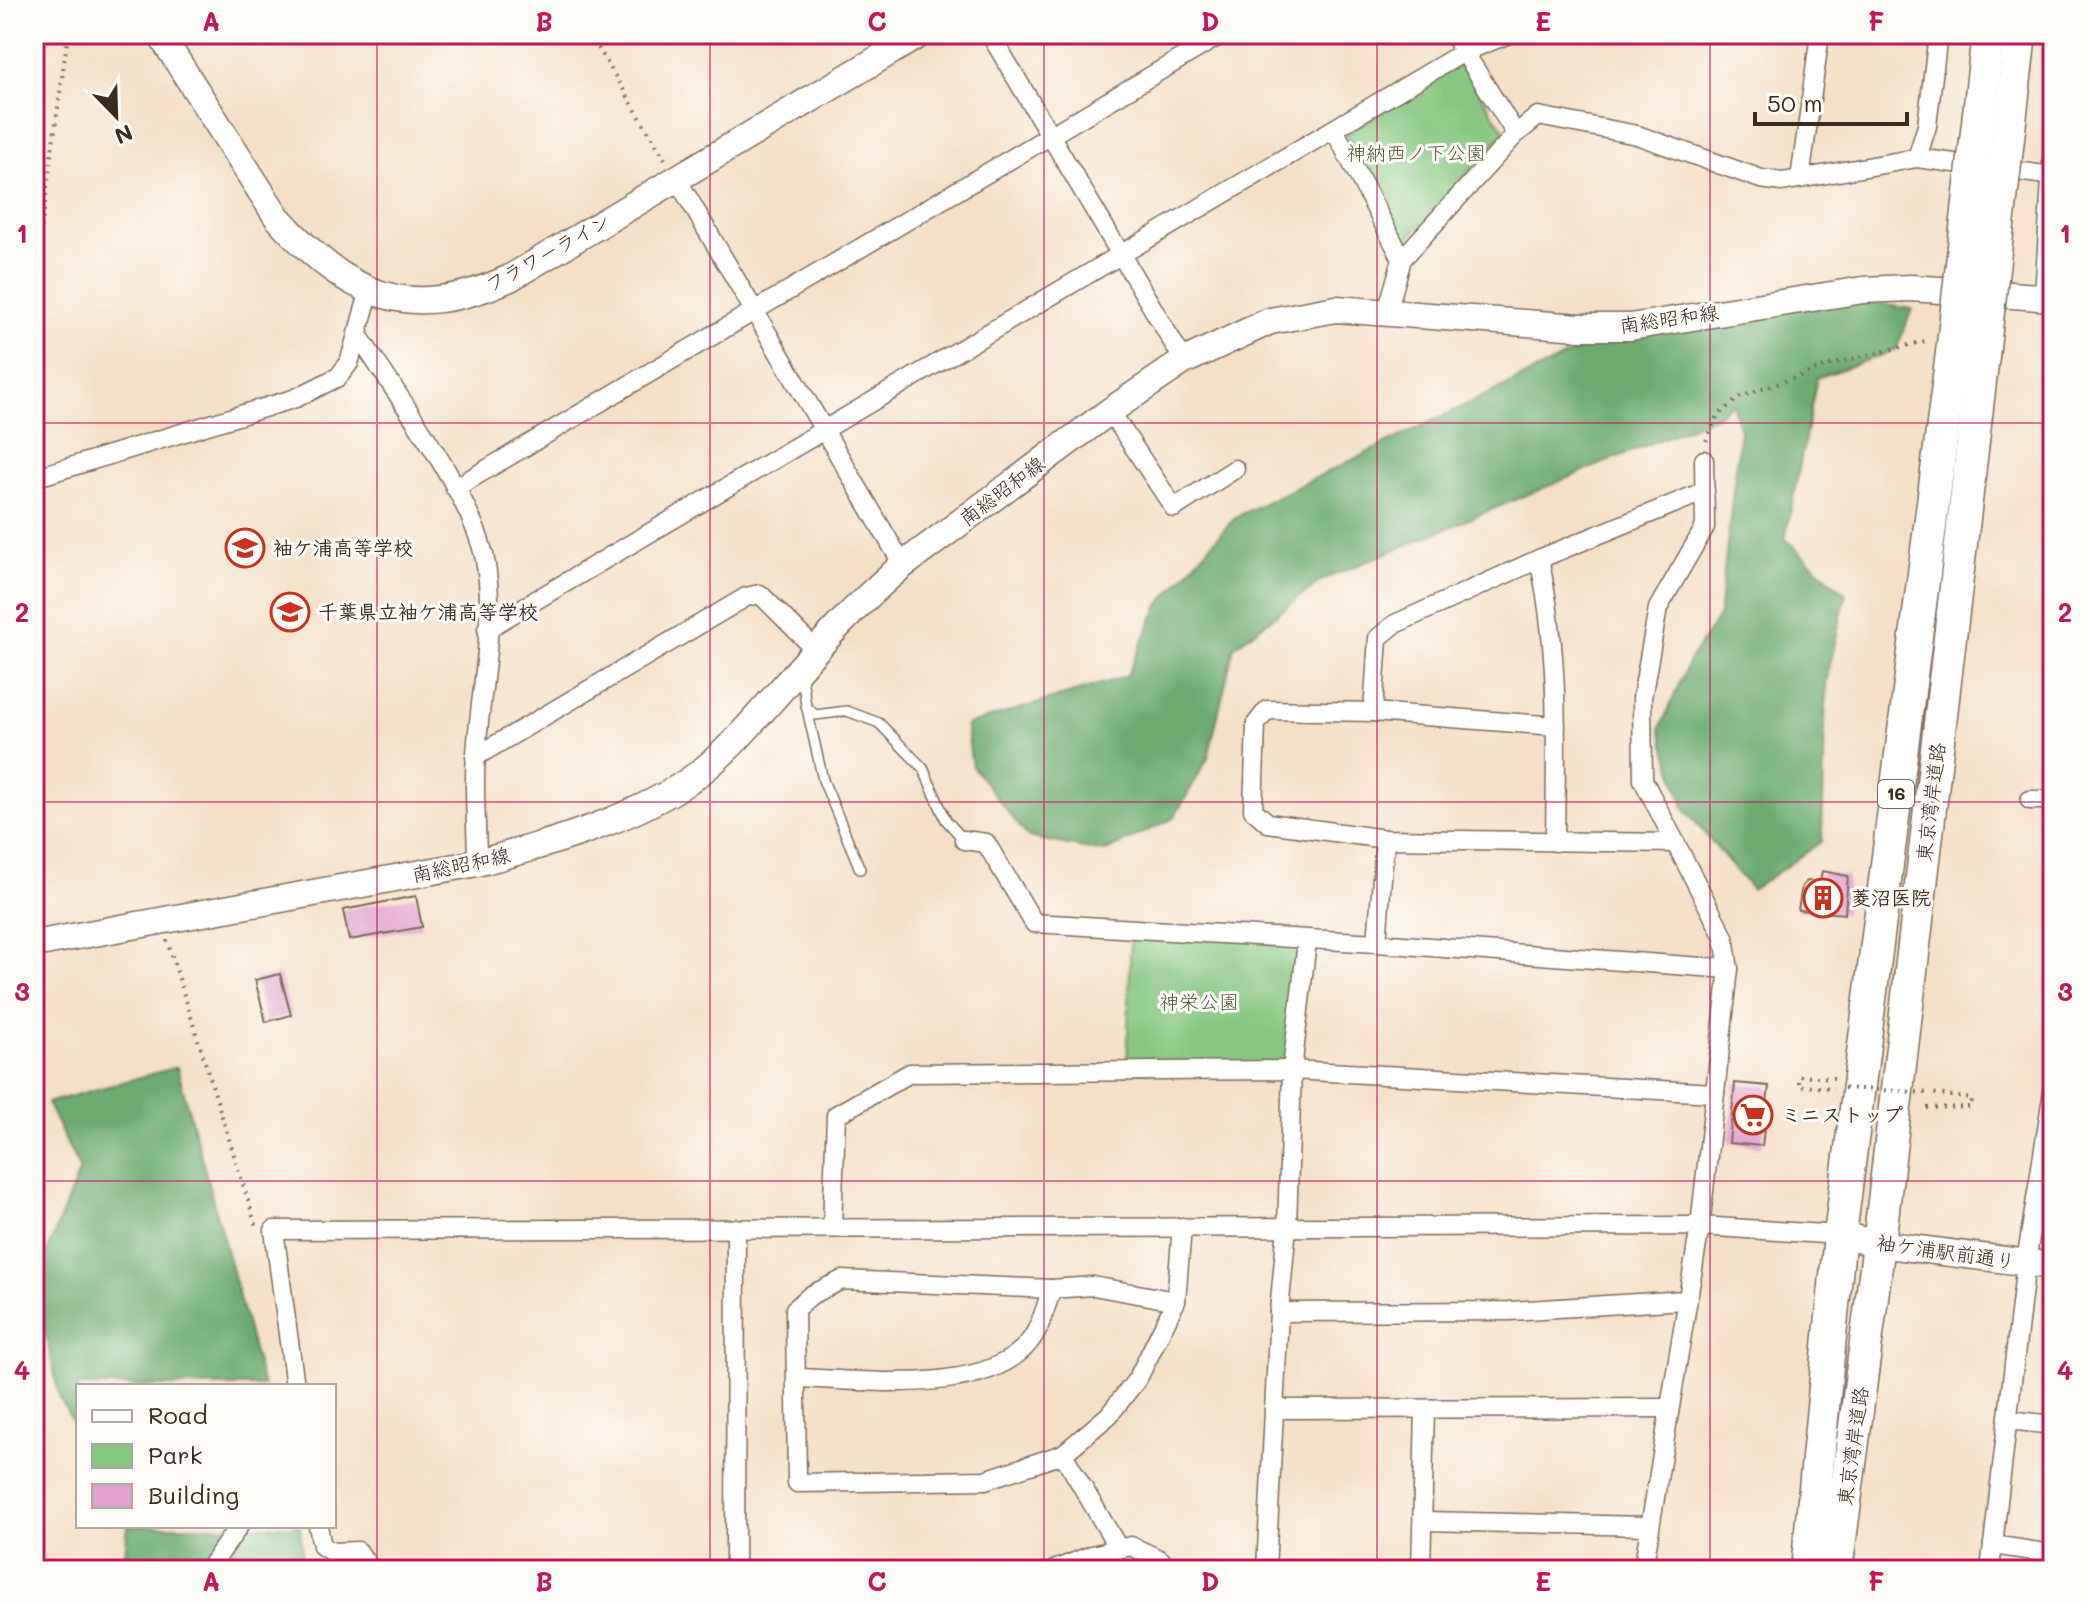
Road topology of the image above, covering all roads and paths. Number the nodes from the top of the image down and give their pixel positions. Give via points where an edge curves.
1 (68, 34) edge
2 (160, 34) edge
3 (590, 34) edge
4 (920, 34) edge
5 (990, 34) edge
6 (1222, 34) edge
7 (1453, 34) edge
8 (1509, 34) edge
9 (1820, 34) edge
10 (1938, 34) edge
11 (1988, 34) edge
12 (2020, 34) edge
13 (1464, 52) junction
14 (1335, 131) junction
15 (1516, 134) junction
16 (1050, 135) junction
17 (2053, 146) edge
18 (1917, 158) junction
19 (2052, 176) edge
20 (677, 179) junction
21 (1800, 179) junction
22 (1121, 255) junction
23 (1402, 259) junction
24 (34, 283) edge
25 (370, 290) junction
26 (2049, 297) edge
27 (1387, 312) junction
28 (755, 313) junction
29 (357, 333) junction
30 (1916, 343) dead end
31 (1968, 354) junction
32 (1184, 361) junction
33 (1110, 411) junction
34 (824, 431) junction
35 (1704, 460) joint
36 (1235, 469) dead end
37 (34, 478) edge
38 (455, 488) junction
39 (1705, 491) junction
40 (1539, 559) junction
41 (903, 565) junction
42 (487, 629) junction
43 (808, 659) junction
44 (806, 706) junction
45 (1373, 712) junction
46 (1556, 726) junction
47 (475, 757) junction
48 (2030, 800) dead end
49 (2053, 800) edge
50 (1385, 839) junction
51 (964, 840) joint
52 (1555, 842) junction
53 (1674, 843) junction
54 (477, 863) junction
55 (860, 869) dead end
56 (162, 923) junction
57 (1307, 941) junction
58 (1377, 943) junction
59 (34, 944) edge
60 (1729, 969) junction
61 (1292, 1070) junction
62 (1844, 1079) dead end
63 (2053, 1091) edge
64 (1715, 1093) junction
65 (1927, 1108) dead end
66 (2051, 1115) edge
67 (1700, 1226) junction
68 (1182, 1227) junction
69 (1287, 1227) junction
70 (736, 1228) junction
71 (832, 1228) junction
72 (258, 1233) dead end
73 (1840, 1235) junction
74 (1879, 1244) junction
75 (2026, 1262) junction
76 (2053, 1266) edge
77 (1052, 1289) junction
78 (1685, 1300) junction
79 (1176, 1301) junction
80 (1279, 1312) junction
81 (798, 1378) junction
82 (295, 1384) edge
83 (1669, 1408) junction
84 (1274, 1409) junction
85 (1425, 1409) junction
86 (2008, 1420) junction
87 (2053, 1425) edge
88 (1063, 1454) junction
89 (1423, 1521) junction
90 (1648, 1526) junction
91 (238, 1528) edge
92 (318, 1528) edge
93 (1993, 1545) junction
94 (1119, 1549) junction
95 (2053, 1554) edge
96 (208, 1570) edge
97 (371, 1570) edge
98 (735, 1570) edge
99 (1054, 1570) edge
100 (1165, 1570) edge
101 (1266, 1570) edge
102 (1421, 1570) edge
103 (1643, 1570) edge
104 (1807, 1570) edge
105 (1836, 1570) edge
106 (1990, 1570) edge

1 - 24 path
2 - 25 main road, フラワーライン via 277,217 319,261
3 - 20 path
4 - 20 main road, フラワーライン
5 - 16 street
6 - 16 street
7 - 13 street
8 - 13 street
9 - 21 street
10 - 18 street via 1927,126
11 - 31 highway, 東京湾岸道路 / 16, bridge
12 - 31 highway, 東京湾岸道路 / 16, bridge
13 - 14 street
13 - 15 street
14 - 22 street
14 - 23 street
15 - 21 street via 1538,116 1637,135 1761,179
15 - 23 street
16 - 22 street
16 - 28 street
17 - 19 street
18 - 19 street
18 - 21 street
19 - 26 street
20 - 25 main road, フラワーライン via 484,290 454,299 416,300
20 - 28 street
22 - 32 street
22 - 34 street
23 - 27 street
25 - 29 street
26 - 27 main road, 南総昭和線 via 1863,290 1630,327
27 - 32 main road, 南総昭和線 via 1336,309 1270,321
28 - 34 street
28 - 38 street
29 - 37 street via 349,363 338,377 296,398
29 - 38 street
30 - 35 path via 1836,363 1740,397 1717,416 1706,436
31 - 73 highway, 東京湾岸道路 / 16
31 - 74 highway, 東京湾岸道路 / 16
32 - 33 main road, 南総昭和線
33 - 36 street via 1174,508
33 - 41 main road, 南総昭和線
34 - 41 street
34 - 42 street
35 - 39 street
38 - 42 street via 485,561
39 - 40 street
39 - 53 street via 1705,527 1658,608 1642,698 1643,780
40 - 45 street via 1395,624 1378,638
40 - 46 street via 1551,612
41 - 43 main road, 南総昭和線
42 - 47 street
43 - 44 lane
43 - 47 street via 760,594 746,597
43 - 54 main road, 南総昭和線 via 740,736 666,796 521,852
44 - 51 lane via 815,715 847,711 879,723 923,768 946,820
44 - 55 lane via 823,780
45 - 46 street
45 - 50 street via 1267,710 1256,724 1253,810 1268,823
46 - 52 street
47 - 54 street
48 - 49 street
50 - 52 street
50 - 58 street
51 - 57 street via 986,843 1034,923
52 - 53 street
53 - 60 street via 1724,937
54 - 56 main road, 南総昭和線
56 - 59 main road, 南総昭和線
56 - 72 path
57 - 58 street
57 - 61 street
58 - 60 street
60 - 64 street
61 - 64 street
61 - 69 street
61 - 71 street via 910,1073 836,1115
62 - 65 path, bridge via 1799,1076 1799,1086 1972,1099 1971,1107
63 - 66 street
64 - 67 street
66 - 75 street
67 - 69 street
67 - 73 street
67 - 78 street
68 - 69 street
68 - 71 street
68 - 79 street
69 - 80 street
70 - 71 street
70 - 82 street via 274,1230
70 - 98 street
73 - 74 main road, 袖ケ浦駅前通り
73 - 104 highway, 東京湾岸道路 / 16
74 - 75 main road, 袖ケ浦駅前通り
74 - 105 highway, 東京湾岸道路 / 16
75 - 76 main road, 袖ケ浦駅前通り
75 - 86 street
77 - 79 street via 1093,1286
77 - 81 street via 1031,1341 979,1374 947,1381
77 - 81 street via 842,1280 795,1309
78 - 80 street via 1510,1311
78 - 83 street
79 - 88 street via 1138,1378 1109,1415
80 - 84 street
81 - 88 street via 797,1483 985,1480
83 - 85 street
83 - 90 street
84 - 85 street
84 - 101 street
85 - 89 street
86 - 87 street
86 - 93 street
88 - 94 street
89 - 90 street
89 - 102 street
90 - 103 street
91 - 96 street
92 - 97 street via 322,1546 332,1552 358,1551
93 - 95 street
93 - 106 street
94 - 99 street
94 - 100 street via 1131,1546 1161,1560

